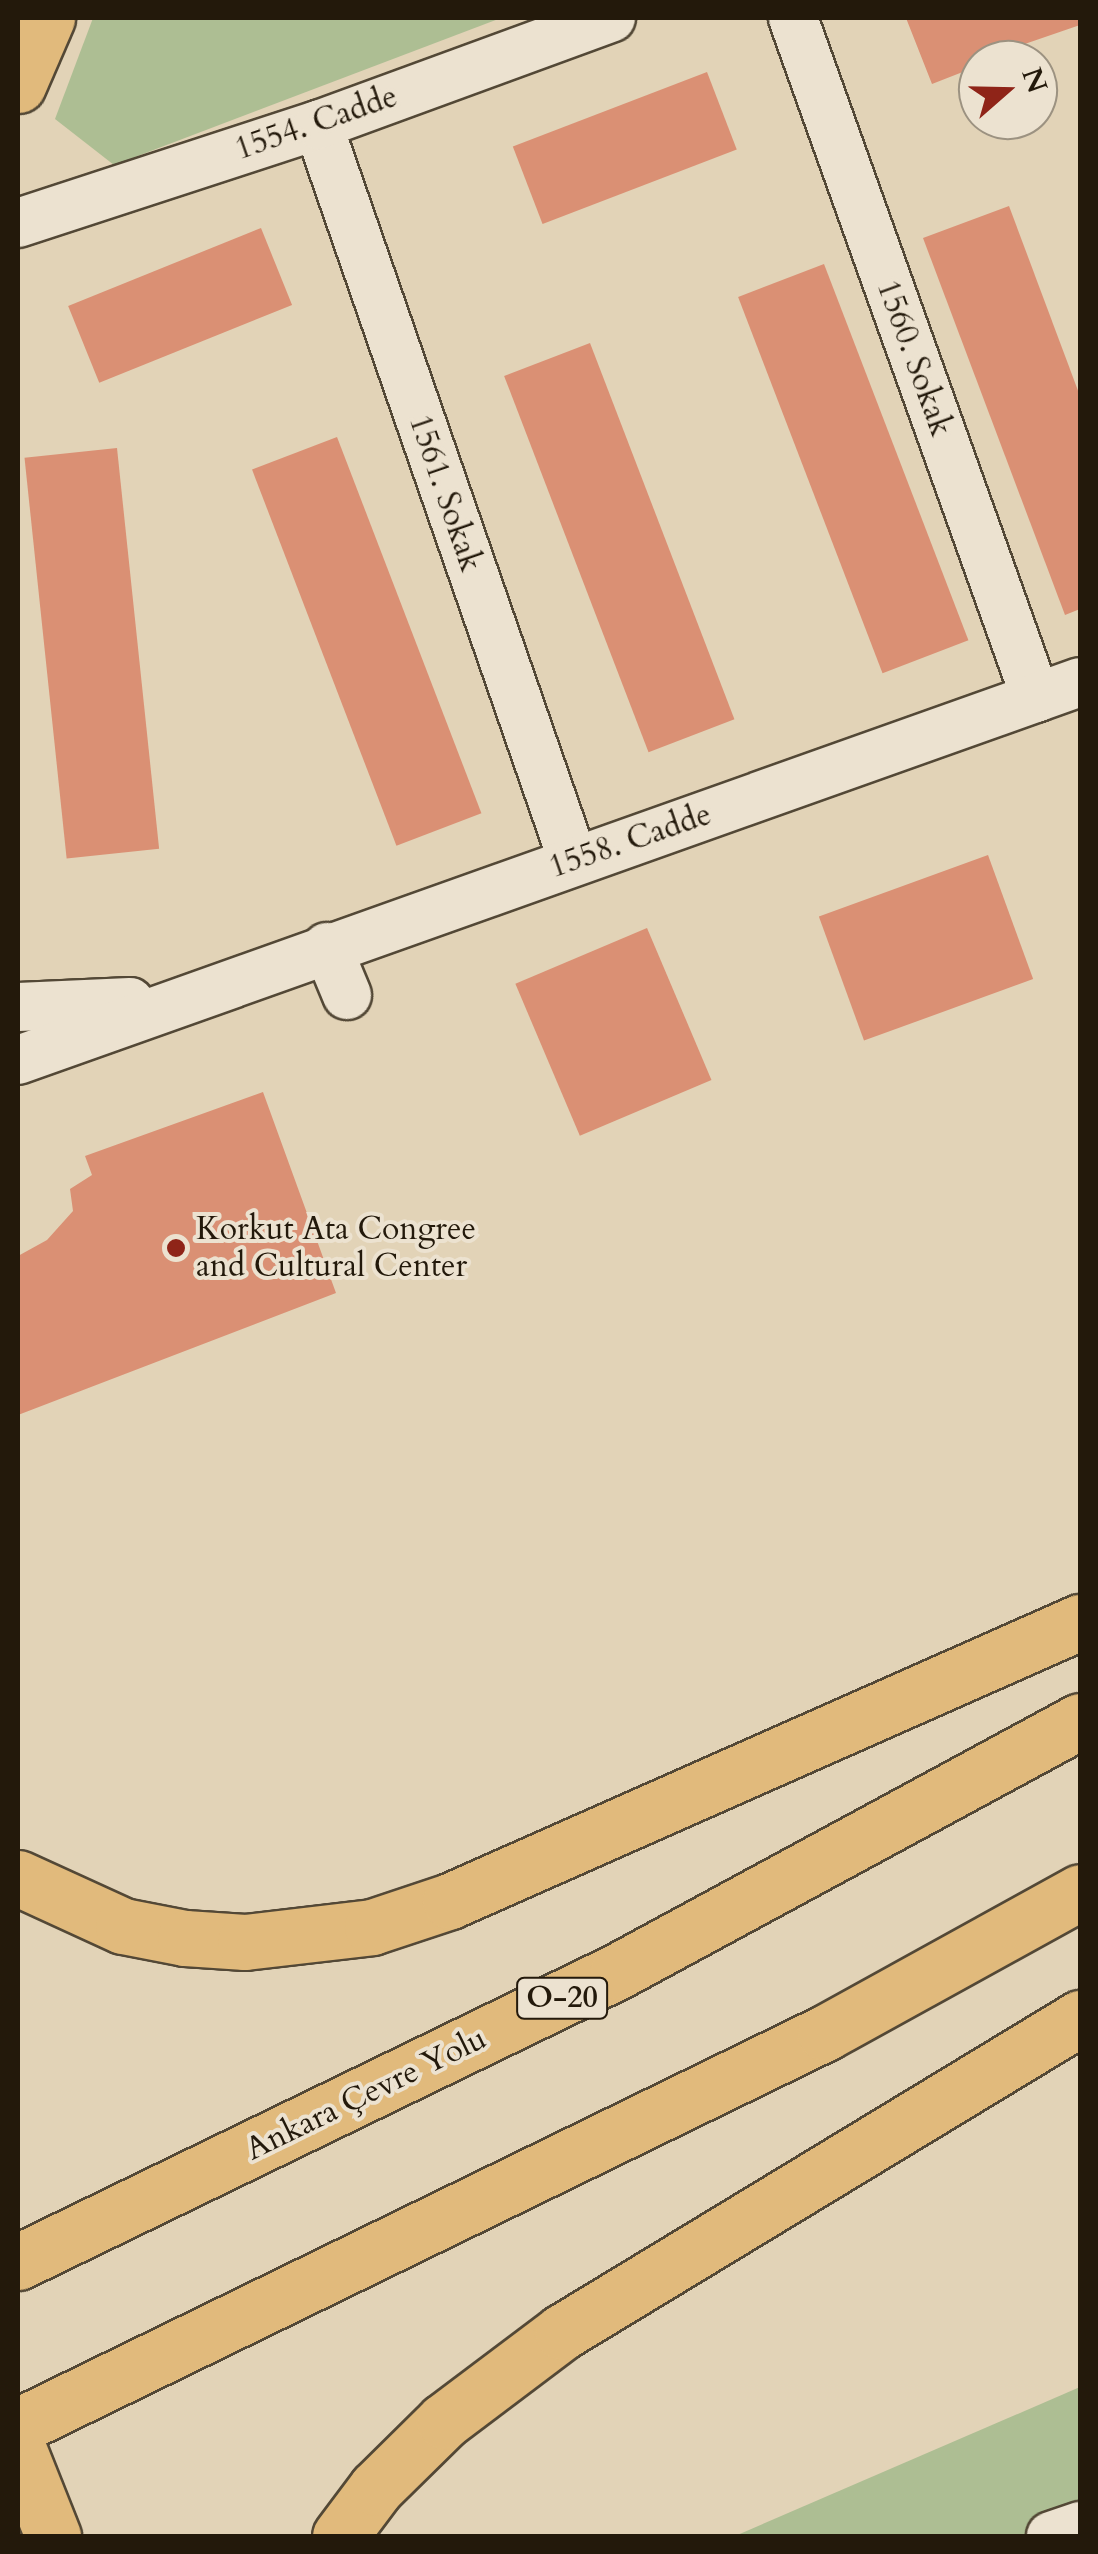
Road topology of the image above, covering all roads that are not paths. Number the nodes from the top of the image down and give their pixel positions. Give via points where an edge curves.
1 (48, 18) edge
2 (611, 18) edge
3 (793, 18) edge
4 (18, 86) edge
5 (318, 124) junction
6 (18, 223) edge
7 (1080, 682) edge
8 (1036, 698) junction
9 (573, 860) junction
10 (328, 947) junction
11 (347, 996) dead end
12 (178, 999) junction
13 (26, 1000) edge
14 (18, 1060) edge
15 (1080, 1622) edge
16 (1080, 1720) edge
17 (18, 1878) edge
18 (1080, 1892) edge
19 (1080, 2018) edge
20 (25, 2258) edge
21 (18, 2426) edge
22 (18, 2448) edge
23 (1080, 2526) edge
24 (54, 2536) edge
25 (340, 2536) edge
26 (1051, 2536) edge

1 - 4 main road
2 - 5 street, 1554. Cadde
3 - 8 street, 1560. Sokak
5 - 6 street, 1554. Cadde
5 - 9 street, 1561. Sokak
7 - 8 street, 1558. Cadde
8 - 9 street, 1558. Cadde
9 - 10 street, 1558. Cadde
10 - 11 street
10 - 12 street, 1558. Cadde
12 - 13 street
12 - 14 street
15 - 17 main road via 450,1902 372,1927 245,1942 185,1938 124,1926
16 - 20 main road, Ankara Çevre Yolu / O-20 via 618,1971
18 - 21 main road via 825,2033
19 - 25 main road via 562,2332 444,2421 376,2488
22 - 24 main road
23 - 26 street

